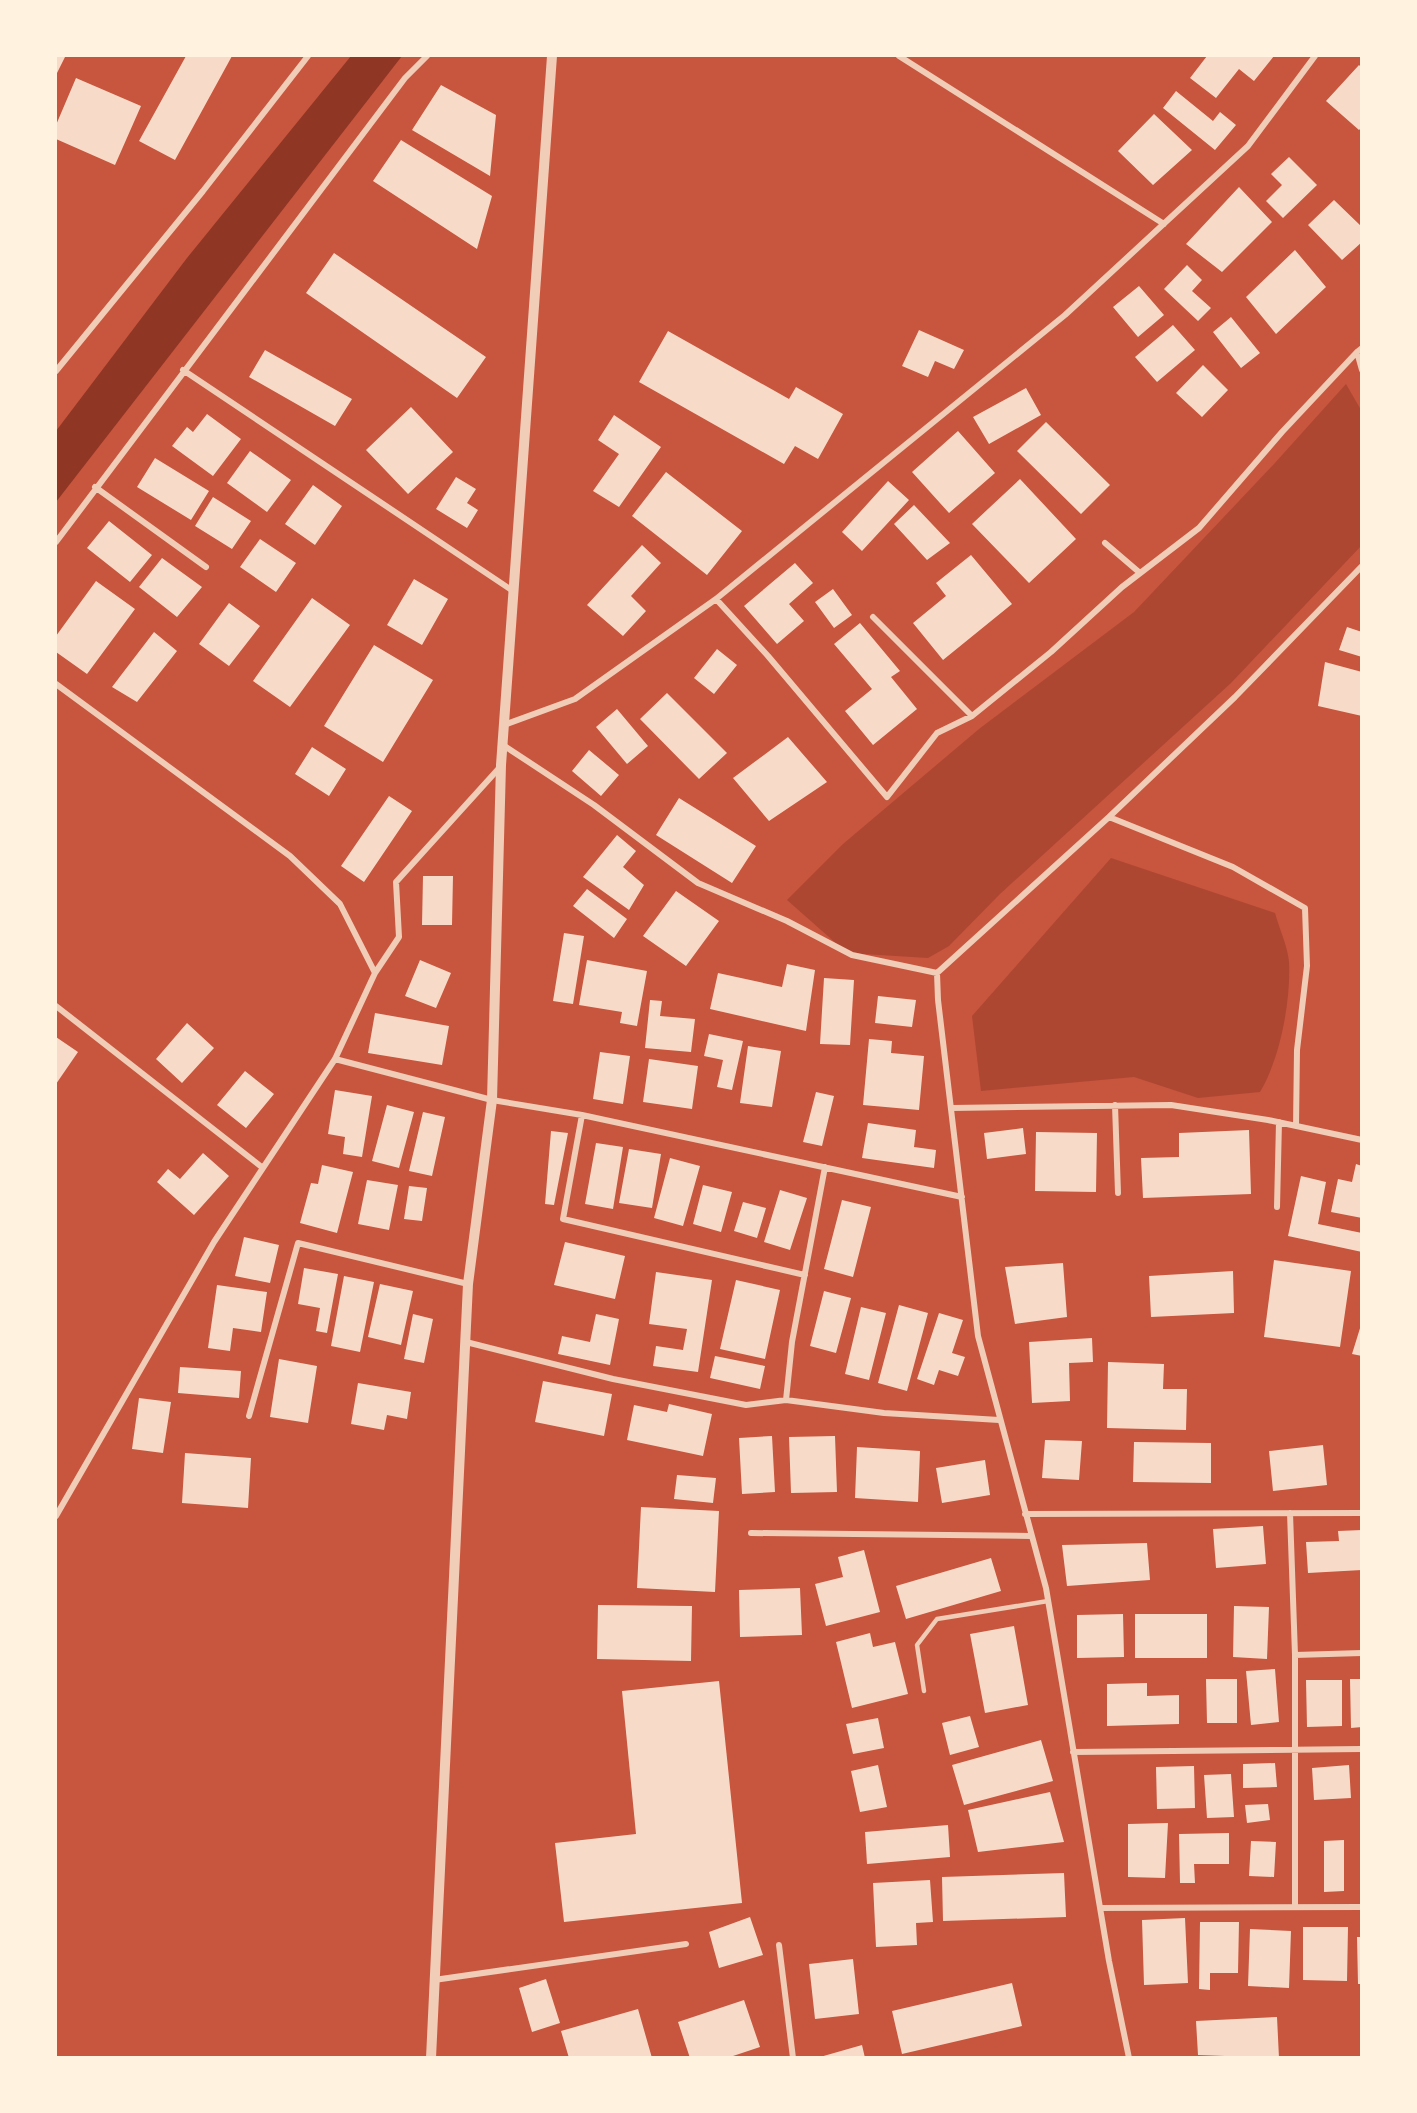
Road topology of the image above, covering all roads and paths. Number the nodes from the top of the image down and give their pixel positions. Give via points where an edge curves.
1 (308, 56) edge
2 (427, 56) edge
3 (552, 56) edge
4 (899, 56) edge
5 (1315, 56) edge
6 (1164, 224) junction
7 (1359, 350) edge
8 (183, 370) junction
9 (1362, 370) edge
10 (56, 371) edge
11 (95, 488) junction
12 (56, 542) edge
13 (1105, 543) dead end
14 (1362, 566) edge
15 (206, 567) dead end
16 (1140, 573) junction
17 (1353, 575) junction
18 (1362, 579) edge
19 (514, 591) junction
20 (716, 599) junction
21 (873, 616) dead end
22 (56, 684) edge
23 (972, 716) junction
24 (504, 725) junction
25 (503, 745) junction
26 (501, 765) junction
27 (1109, 818) junction
28 (375, 973) junction
29 (937, 973) junction
30 (56, 1006) edge
31 (335, 1059) junction
32 (492, 1100) junction
33 (1115, 1105) junction
34 (952, 1108) junction
35 (582, 1115) junction
36 (1279, 1122) junction
37 (1296, 1126) junction
38 (1362, 1140) edge
39 (825, 1167) junction
40 (263, 1168) junction
41 (1118, 1192) dead end
42 (962, 1197) junction
43 (1277, 1207) dead end
44 (805, 1275) junction
45 (468, 1284) junction
46 (466, 1342) junction
47 (786, 1400) junction
48 (249, 1416) dead end
49 (999, 1420) junction
50 (1290, 1513) junction
51 (1362, 1513) edge
52 (1025, 1514) junction
53 (56, 1516) edge
54 (751, 1533) dead end
55 (1031, 1536) junction
56 (1048, 1601) junction
57 (1362, 1653) edge
58 (1295, 1655) junction
59 (924, 1691) dead end
60 (1294, 1749) junction
61 (1362, 1749) edge
62 (1073, 1752) junction
63 (1295, 1905) junction
64 (1362, 1907) edge
65 (1100, 1908) junction
66 (686, 1944) dead end
67 (779, 1945) dead end
68 (434, 1980) junction
69 (431, 2058) edge
70 (793, 2058) edge
71 (1129, 2058) edge

1 - 10 street
2 - 8 street via 405,78
3 - 19 street
4 - 6 street
5 - 6 street via 1248,146
6 - 20 street via 1065,315
7 - 9 street
7 - 16 street via 1199,528
8 - 11 street
8 - 19 street
11 - 12 street
11 - 15 street
13 - 16 street
14 - 17 street
16 - 23 street
17 - 18 street
17 - 27 street via 1235,697
19 - 24 street
20 - 23 street via 887,797 937,732
20 - 24 street via 575,699
21 - 23 street
22 - 28 street via 290,856 340,904
24 - 25 street
25 - 26 street
25 - 29 street via 698,883 787,921 852,955
26 - 28 street via 396,882 399,937
26 - 32 street
27 - 29 street
27 - 37 street via 1233,867 1305,908 1307,966 1297,1050
28 - 31 street
29 - 34 street
30 - 40 street
31 - 32 street
31 - 40 street
32 - 35 street
32 - 45 street
33 - 34 street
33 - 36 street via 1171,1105
33 - 41 street
34 - 42 street
35 - 39 street
35 - 44 street via 563,1219
36 - 37 street
36 - 43 street
37 - 38 street
39 - 42 street
39 - 44 street
40 - 53 street via 214,1242
42 - 49 street via 978,1336
44 - 47 street
45 - 46 street
45 - 48 street via 298,1243
46 - 47 street via 612,1379 746,1405
46 - 68 street
47 - 49 street via 884,1413
49 - 52 street
50 - 51 street
50 - 52 street
50 - 58 street
52 - 55 street
54 - 55 street
55 - 56 street
56 - 59 lane via 937,1619 916,1645
56 - 62 street
57 - 58 street
58 - 60 street
60 - 61 street
60 - 62 street
60 - 63 street
62 - 65 street
63 - 64 street
63 - 65 street
65 - 71 street
66 - 68 street
67 - 70 street
68 - 69 street

